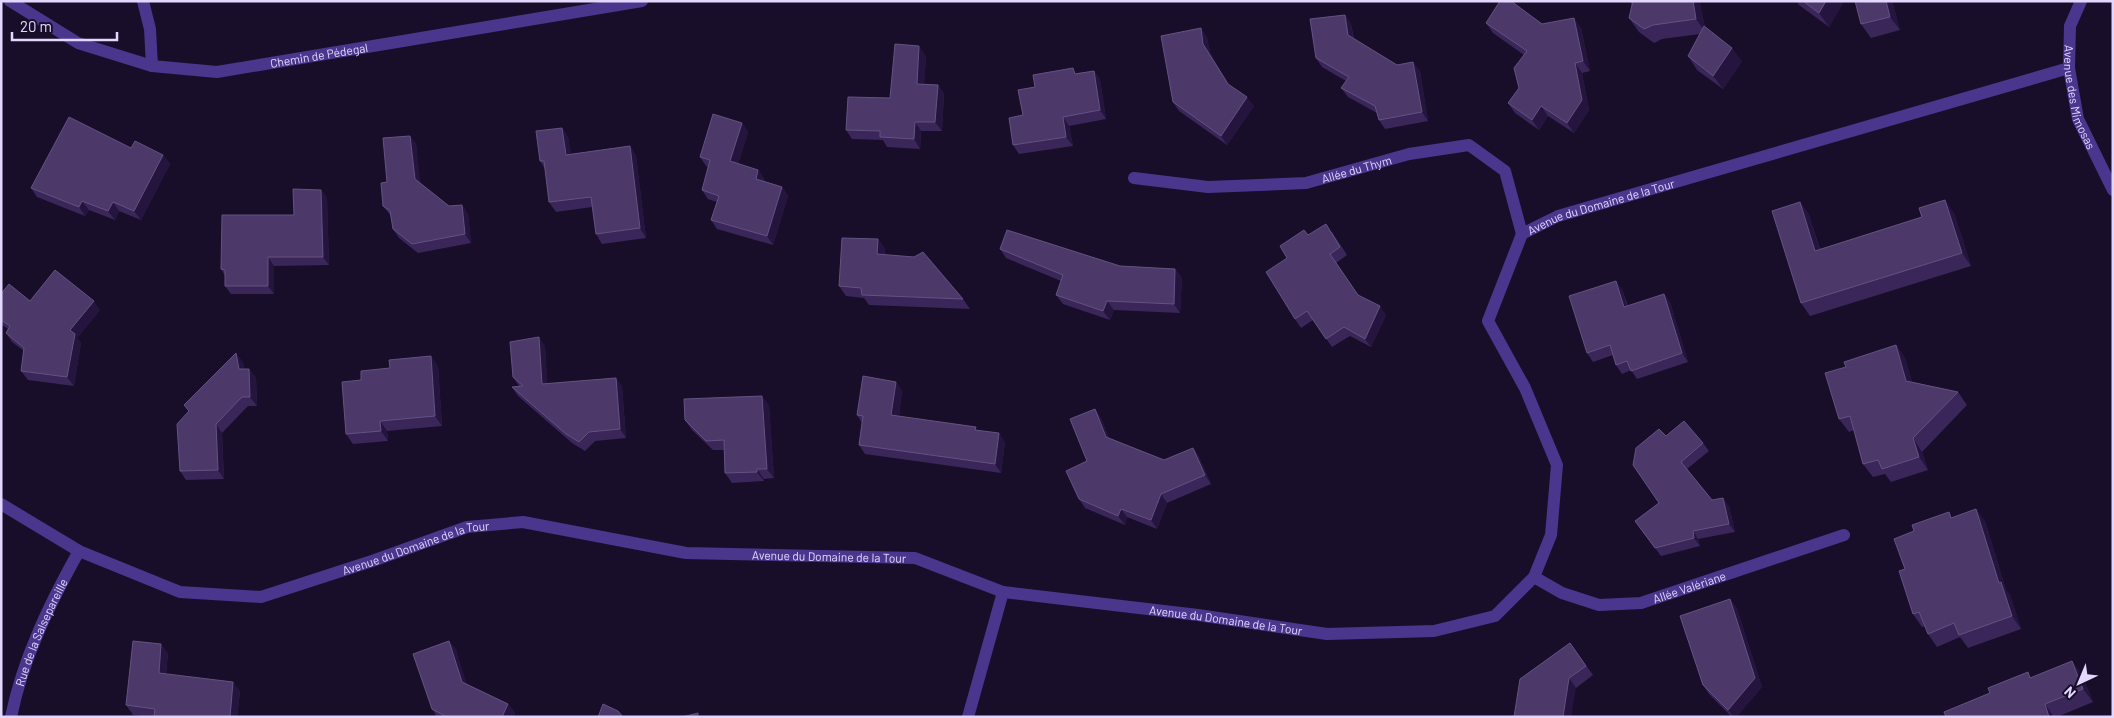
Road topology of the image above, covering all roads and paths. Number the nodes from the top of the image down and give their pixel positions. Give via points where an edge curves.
1 (10, 1) edge
2 (143, 1) edge
3 (642, 1) edge
4 (2081, 1) edge
5 (152, 66) junction
6 (2070, 68) junction
7 (1134, 178) dead end
8 (2113, 190) edge
9 (1522, 234) junction
10 (1, 504) edge
11 (1844, 535) dead end
12 (79, 551) junction
13 (1534, 578) junction
14 (1003, 592) junction
15 (11, 717) edge
16 (968, 717) edge

1 - 5 street, Chemin de Pédegal via 78,43
2 - 5 street via 150,29
3 - 5 street, Chemin de Pédegal via 217,72
4 - 6 street, Avenue des Mimosas via 2070,26
6 - 8 street, Avenue des Mimosas via 2078,119
6 - 9 street, Avenue du Domaine de la Tour via 1558,216
7 - 9 street, Allée du Thym via 1208,187 1306,183 1409,154 1469,145 1505,170
9 - 13 street, Avenue du Domaine de la Tour via 1488,321 1525,388 1558,465 1551,535
10 - 12 street, Avenue du Domaine de la Tour
11 - 13 street, Allée Valériane via 1641,603 1599,605
12 - 14 street, Avenue du Domaine de la Tour via 180,592 261,597 467,527 523,522 686,553 915,558
12 - 15 street, Rue de la Salsepareille via 48,608 15,696
13 - 14 street, Avenue du Domaine de la Tour via 1494,616 1434,632 1327,634
14 - 16 street

